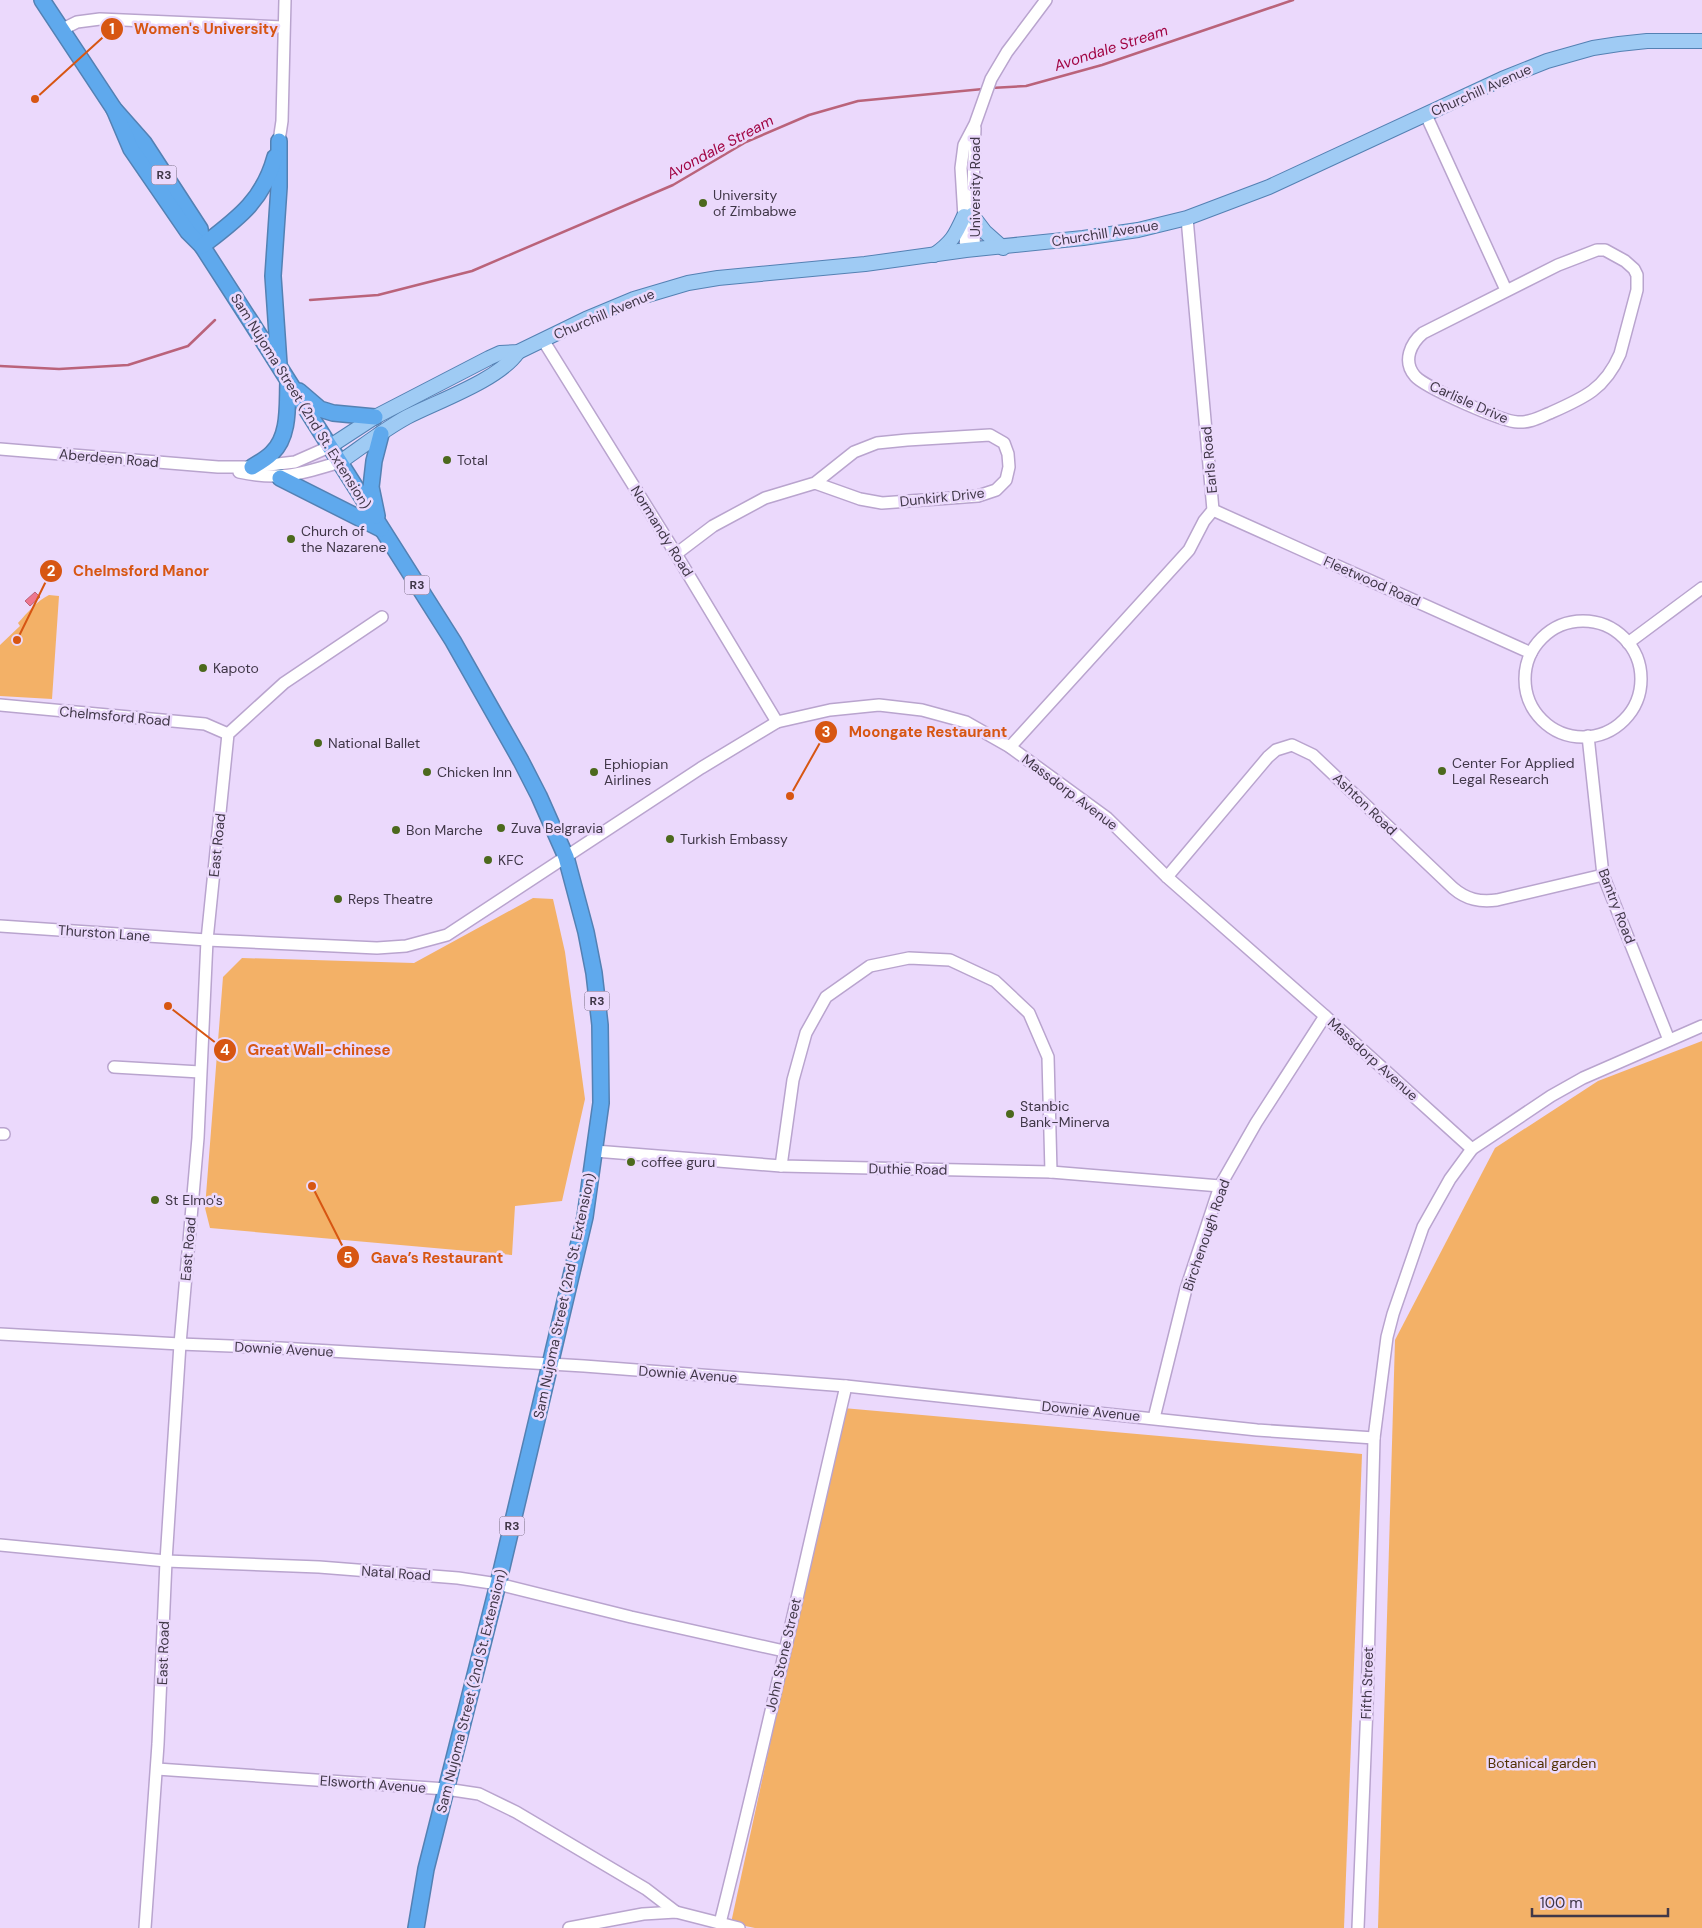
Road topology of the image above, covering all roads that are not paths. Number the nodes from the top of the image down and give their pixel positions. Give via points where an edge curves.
1 (42, 0) edge
2 (285, 0) edge
3 (1046, 0) edge
4 (284, 27) junction
5 (61, 30) junction
6 (1702, 41) edge
7 (1426, 115) junction
8 (279, 141) junction
9 (968, 215) junction
10 (1187, 218) junction
11 (202, 246) junction
12 (1003, 248) junction
13 (971, 250) junction
14 (933, 255) junction
15 (1506, 290) junction
16 (543, 340) junction
17 (518, 352) junction
18 (280, 368) junction
19 (288, 382) junction
20 (375, 417) junction
21 (380, 434) junction
22 (330, 447) junction
23 (0, 450) edge
24 (340, 462) junction
25 (218, 467) junction
26 (252, 467) junction
27 (280, 478) junction
28 (815, 483) junction
29 (1213, 510) junction
30 (381, 529) junction
31 (676, 554) junction
32 (1702, 588) edge
33 (382, 617) dead end
34 (1628, 642) junction
35 (1531, 652) junction
36 (0, 705) edge
37 (777, 722) junction
38 (228, 734) junction
39 (1588, 736) junction
40 (1010, 747) junction
41 (566, 857) junction
42 (1603, 875) junction
43 (1167, 877) junction
44 (0, 926) edge
45 (207, 940) junction
46 (1325, 1016) junction
47 (1702, 1026) edge
48 (1669, 1040) junction
49 (114, 1067) dead end
50 (200, 1072) junction
51 (1472, 1149) junction
52 (595, 1150) junction
53 (781, 1166) junction
54 (1051, 1172) junction
55 (1220, 1186) junction
56 (0, 1334) edge
57 (180, 1344) junction
58 (550, 1364) junction
59 (846, 1386) junction
60 (1154, 1418) junction
61 (1374, 1438) junction
62 (0, 1545) edge
63 (166, 1561) junction
64 (498, 1584) junction
65 (784, 1651) junction
66 (157, 1768) junction
67 (446, 1789) junction
68 (676, 1912) junction
69 (720, 1923) junction
70 (145, 1928) edge
71 (416, 1928) edge
72 (569, 1928) edge
73 (739, 1928) edge
74 (1358, 1928) edge

1 - 5 highway, Sam Nujoma Street (2nd St. Extension) / R3
2 - 4 street
3 - 9 street, University Road via 1006,52 991,79 975,124
4 - 5 street via 100,19 77,22
4 - 8 street
5 - 11 highway, Sam Nujoma Street (2nd St. Extension) / R3 via 114,109 144,143 200,229
6 - 7 main road, Churchill Avenue via 1647,41 1570,54 1525,69
7 - 10 main road, Churchill Avenue via 1269,187
7 - 15 street
8 - 11 highway via 267,180 251,205
8 - 18 highway via 273,276
9 - 12 main road
9 - 13 street, University Road
9 - 14 main road via 956,236
10 - 12 main road, Churchill Avenue via 1110,235
10 - 29 street, Earls Road
11 - 18 highway, Sam Nujoma Street (2nd St. Extension) / R3
12 - 13 main road, Churchill Avenue
13 - 14 main road, Churchill Avenue
14 - 16 main road, Churchill Avenue via 688,283 634,299
15 - 15 street, Carlisle Drive via 1597,250 1614,254 1634,269 1638,283 1628,324 1618,358 1605,381 1582,399 1535,420 1517,422 1493,416 1414,376 1409,360 1411,346 1416,339
16 - 17 main road, Churchill Avenue
16 - 31 street, Normandy Road
17 - 20 main road, Churchill Avenue via 500,353 488,358
17 - 21 main road, Churchill Avenue via 512,361 496,372
18 - 19 highway, Sam Nujoma Street (2nd St. Extension) / R3
19 - 20 highway via 320,409
19 - 22 highway, Sam Nujoma Street (2nd St. Extension) / R3
19 - 26 highway via 284,433 273,453
20 - 22 main road, Churchill Avenue
21 - 24 main road, Churchill Avenue
21 - 30 highway via 371,487
22 - 24 highway, Sam Nujoma Street (2nd St. Extension) / R3
22 - 26 street, Aberdeen Road via 295,462
23 - 25 street, Aberdeen Road
24 - 27 street, Aberdeen Road
24 - 30 highway, Sam Nujoma Street (2nd St. Extension) / R3
25 - 26 street, Aberdeen Road
25 - 27 street, Aberdeen Road
27 - 30 highway
28 - 28 street, Dunkirk Drive via 854,452 877,443 990,435 1004,443 1008,454 1006,480 996,490 978,496 882,503
28 - 31 street, Dunkirk Drive via 765,498 714,526
29 - 35 street, Fleetwood Road
29 - 40 street, Earls Road via 1189,550
30 - 41 highway, Sam Nujoma Street (2nd St. Extension) / R3 via 453,641 521,761
31 - 37 street, Normandy Road
32 - 34 street
33 - 38 street via 284,684
34 - 35 street via 1608,626 1570,622 1547,633
34 - 39 street via 1640,671 1636,702 1617,726
35 - 39 street via 1525,682 1534,711 1558,731 1572,736
36 - 38 street, Chelmsford Road via 205,724
37 - 40 street, Massdorp Avenue via 830,710 879,705 922,710 966,722
37 - 41 street, Massdorp Avenue
38 - 45 street, East Road
39 - 42 street, Bantry Road
40 - 43 street, Massdorp Avenue via 1107,818
41 - 45 street, Thurston Lane via 448,935 406,946 377,948
41 - 52 highway, Sam Nujoma Street (2nd St. Extension) / R3 via 586,932 600,1025 601,1103
42 - 43 street, Ashton Road via 1498,900 1469,898 1453,888 1313,755 1292,745 1268,756
42 - 48 street, Bantry Road
43 - 46 street, Massdorp Avenue
44 - 45 street, Thurston Lane
45 - 50 street, East Road
46 - 51 street, Massdorp Avenue
46 - 55 street, Birchenough Road
47 - 48 street
48 - 51 street via 1562,1089
49 - 50 street
50 - 57 street, East Road via 198,1138
51 - 61 street, Fifth Street via 1427,1219 1393,1314 1379,1387
52 - 53 street, Duthie Road
52 - 58 highway, Sam Nujoma Street (2nd St. Extension) / R3 via 585,1217
53 - 54 street, Duthie Road
53 - 54 street via 793,1080 806,1034 826,997 870,966 909,958 950,960 994,981 1029,1013 1048,1057
54 - 55 street, Duthie Road
55 - 60 street, Birchenough Road via 1186,1289
56 - 57 street, Downie Avenue
57 - 58 street, Downie Avenue
57 - 63 street, East Road
58 - 59 street, Downie Avenue
58 - 64 highway, Sam Nujoma Street (2nd St. Extension) / R3
59 - 60 street, Downie Avenue
59 - 65 street, John Stone Street
60 - 61 street, Downie Avenue via 1257,1430
61 - 74 street, Fifth Street
62 - 63 street, Natal Road
63 - 64 street, Natal Road via 338,1569
63 - 66 street, East Road
64 - 65 street, Natal Road
64 - 67 highway, Sam Nujoma Street (2nd St. Extension) / R3
65 - 69 street, John Stone Street
66 - 67 street, Elsworth Avenue
66 - 70 street, East Road
67 - 68 street, Elsworth Avenue via 479,1794 516,1812 646,1889
67 - 71 highway, Sam Nujoma Street (2nd St. Extension) / R3 via 426,1869
68 - 69 street
68 - 72 street via 643,1914
69 - 73 street

